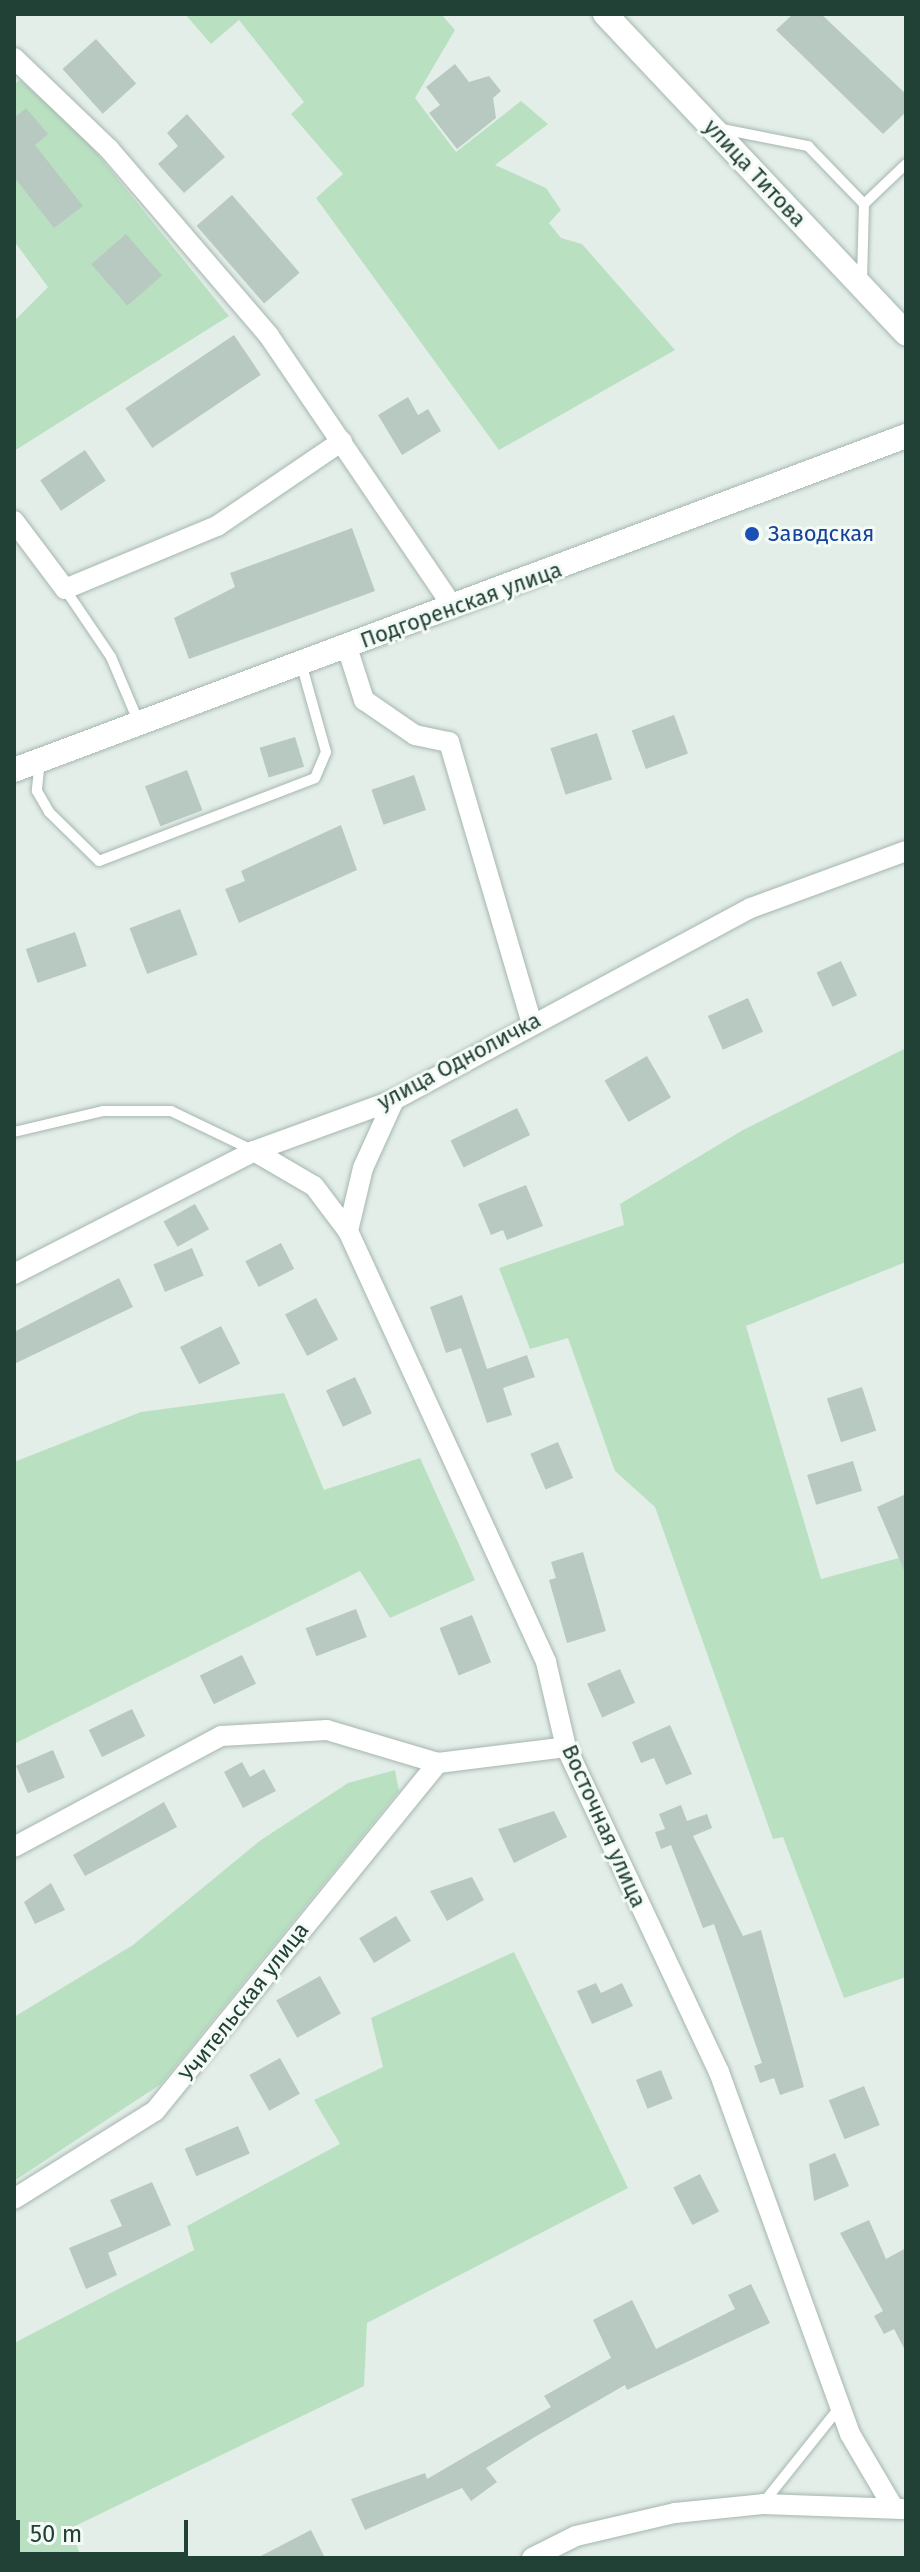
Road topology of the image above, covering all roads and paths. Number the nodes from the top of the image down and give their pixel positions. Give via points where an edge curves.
1 (605, 14) edge
2 (14, 58) edge
3 (711, 127) junction
4 (906, 164) edge
5 (864, 204) junction
6 (861, 286) junction
7 (906, 333) edge
8 (906, 436) edge
9 (342, 441) junction
10 (14, 521) edge
11 (65, 589) junction
12 (453, 607) junction
13 (347, 647) junction
14 (301, 663) junction
15 (139, 724) junction
16 (40, 760) junction
17 (14, 770) edge
18 (906, 851) edge
19 (531, 1021) junction
20 (394, 1100) junction
21 (14, 1132) edge
22 (254, 1151) junction
23 (348, 1231) junction
24 (14, 1274) edge
25 (566, 1747) junction
26 (438, 1763) junction
27 (14, 1847) edge
28 (14, 2199) edge
29 (841, 2405) junction
30 (763, 2504) junction
31 (900, 2508) edge
32 (532, 2558) edge

1 - 3 street, улица Титова
2 - 9 street via 109,149 249,313
3 - 5 lane via 808,146
3 - 6 street, улица Титова
4 - 5 lane
5 - 6 lane
6 - 7 street, улица Титова
8 - 12 street, Подгоренская улица
9 - 11 street via 217,526
9 - 12 street
10 - 11 street
11 - 15 lane via 111,657
12 - 13 street, Подгоренская улица
13 - 14 street, Подгоренская улица
13 - 19 street via 364,700 415,735 449,742
14 - 15 street, Подгоренская улица
14 - 16 lane via 326,752 315,778 99,861 49,812 37,791
15 - 16 street, Подгоренская улица
16 - 17 street, Подгоренская улица
18 - 19 street, улица Одноличка via 751,908
19 - 20 street, улица Одноличка
20 - 22 street, улица Одноличка
20 - 23 street via 363,1168
21 - 22 lane via 103,1111 171,1111
22 - 23 street, Восточная улица via 314,1186
22 - 24 street, улица Одноличка
23 - 25 street, Восточная улица via 546,1662
25 - 26 street
25 - 29 street, Восточная улица via 719,2072
26 - 27 street via 327,1730 221,1736
26 - 28 street, Учительская улица via 155,2111
29 - 30 lane
29 - 31 street, Восточная улица via 869,2474
30 - 31 street
30 - 32 street via 675,2513 576,2536

